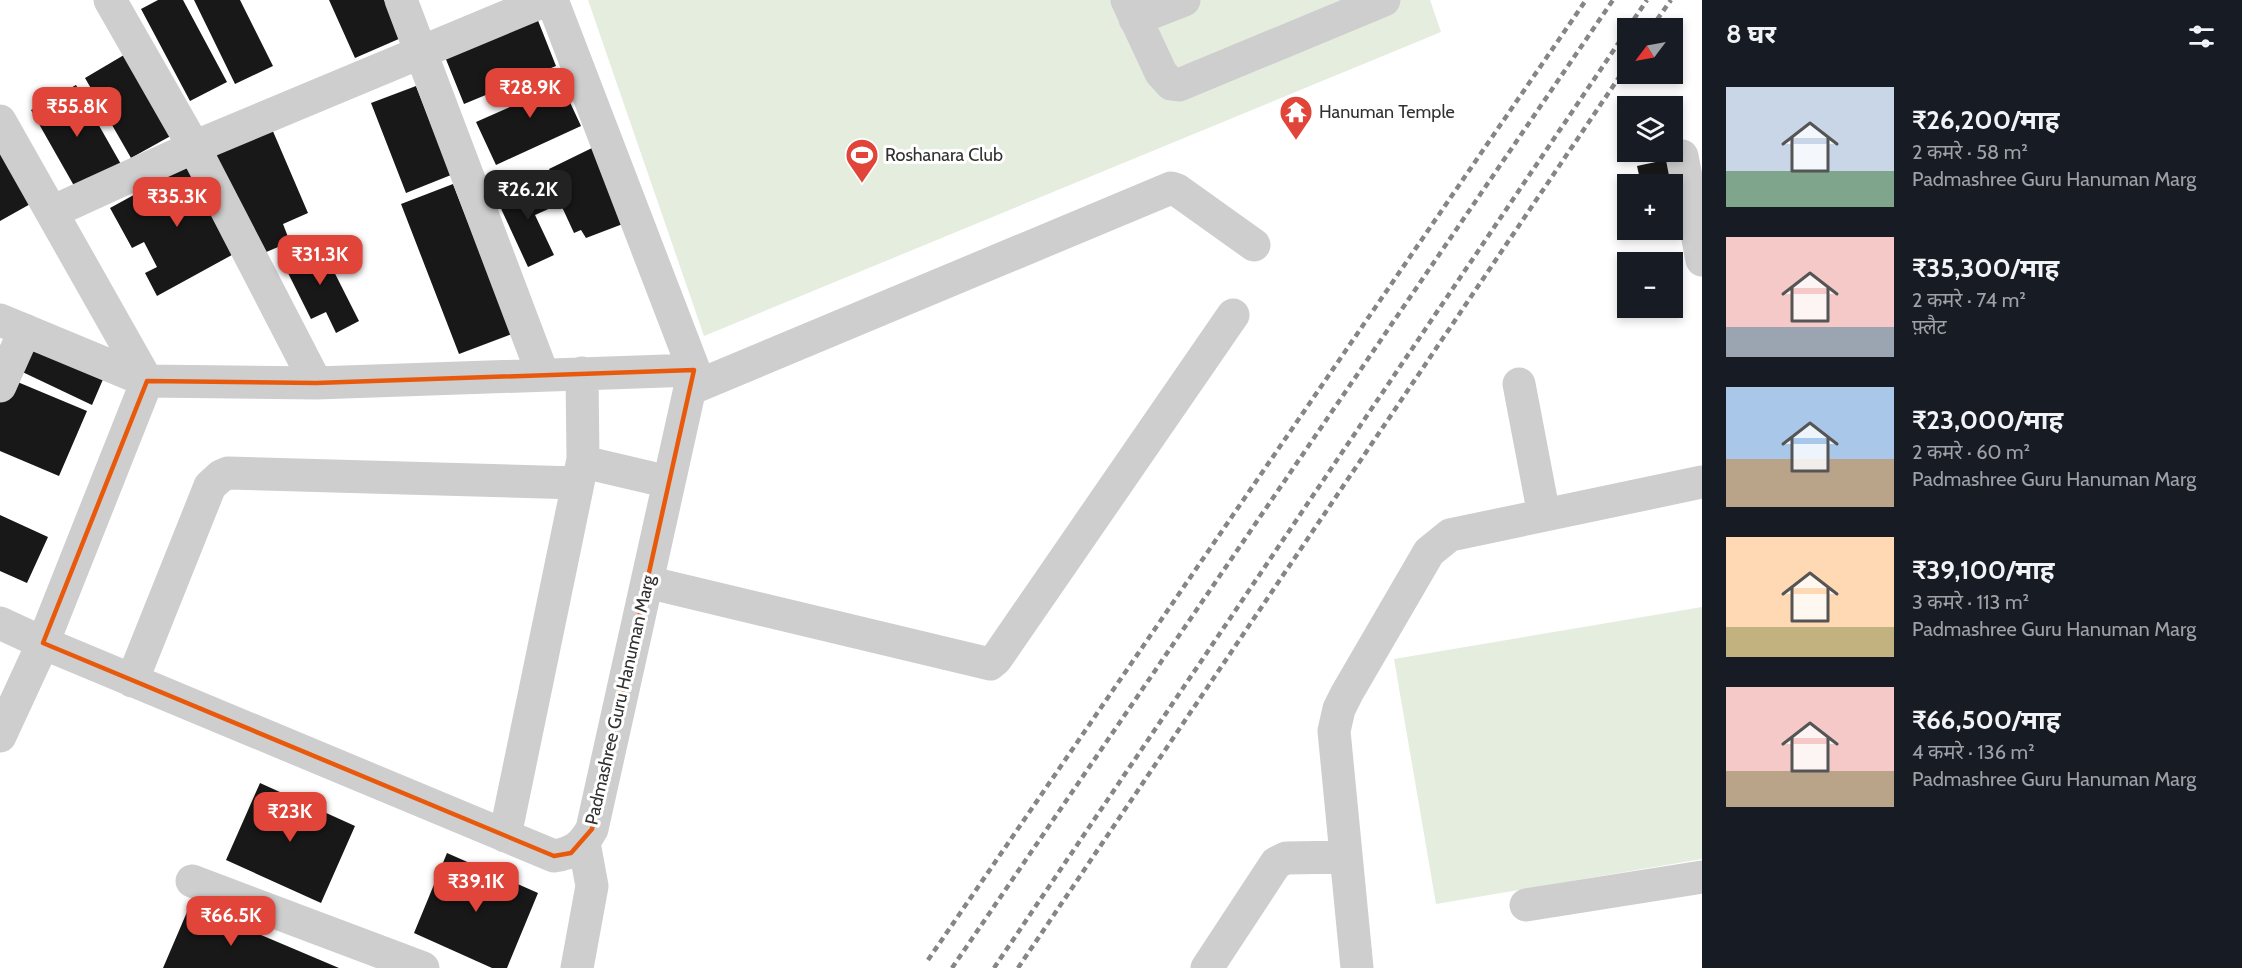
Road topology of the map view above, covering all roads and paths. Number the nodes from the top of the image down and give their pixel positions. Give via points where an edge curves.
1 (110, 0) edge
2 (401, 0) edge
3 (546, 0) edge
4 (552, 0) edge
5 (1184, 0) edge
6 (1384, 0) edge
7 (1131, 9) edge
8 (422, 50) junction
9 (0, 121) edge
10 (194, 147) junction
11 (1683, 161) edge
12 (52, 212) junction
13 (1254, 245) dead end
14 (1702, 260) edge
15 (1233, 315) dead end
16 (12, 325) edge
17 (582, 373) junction
18 (543, 375) junction
19 (692, 379) junction
20 (147, 381) junction
21 (316, 383) junction
22 (1520, 384) dead end
23 (0, 386) edge
24 (581, 471) junction
25 (669, 482) junction
26 (1702, 482) edge
27 (1544, 515) junction
28 (647, 582) junction
29 (0, 622) edge
30 (43, 643) junction
31 (132, 681) junction
32 (0, 736) edge
33 (505, 836) junction
34 (584, 843) junction
35 (1346, 857) junction
36 (1702, 877) edge
37 (192, 881) dead end
38 (1526, 905) dead end
39 (423, 968) edge
40 (577, 968) edge
41 (1207, 968) edge
42 (1357, 968) edge

1 - 10 street
2 - 8 street
3 - 8 street
4 - 19 street
5 - 7 street
6 - 7 street via 1179,86 1171,84 1161,73
8 - 10 street
8 - 18 street
9 - 12 street
10 - 12 street
10 - 21 street
11 - 14 street
12 - 20 street
13 - 19 street via 1171,188
15 - 28 street via 990,664
16 - 20 street
16 - 23 street
17 - 18 street
17 - 19 street
17 - 24 street
18 - 21 street
19 - 25 street, Padmashree Guru Hanuman Marg
20 - 21 street
20 - 30 street
22 - 27 street
24 - 25 street via 592,464
24 - 31 street via 221,476 210,486
24 - 33 street
25 - 28 street, Padmashree Guru Hanuman Marg
26 - 27 street
27 - 35 street via 1450,535 1423,562 1339,709 1334,731
28 - 34 street, Padmashree Guru Hanuman Marg via 592,829
29 - 30 street, Padmashree Guru Hanuman Marg
30 - 31 street, Padmashree Guru Hanuman Marg
30 - 32 street
31 - 33 street, Padmashree Guru Hanuman Marg
33 - 34 street, Padmashree Guru Hanuman Marg via 554,856 571,853
34 - 40 street via 592,886
35 - 41 street via 1286,858 1276,863
35 - 42 street
36 - 38 street
37 - 39 street

